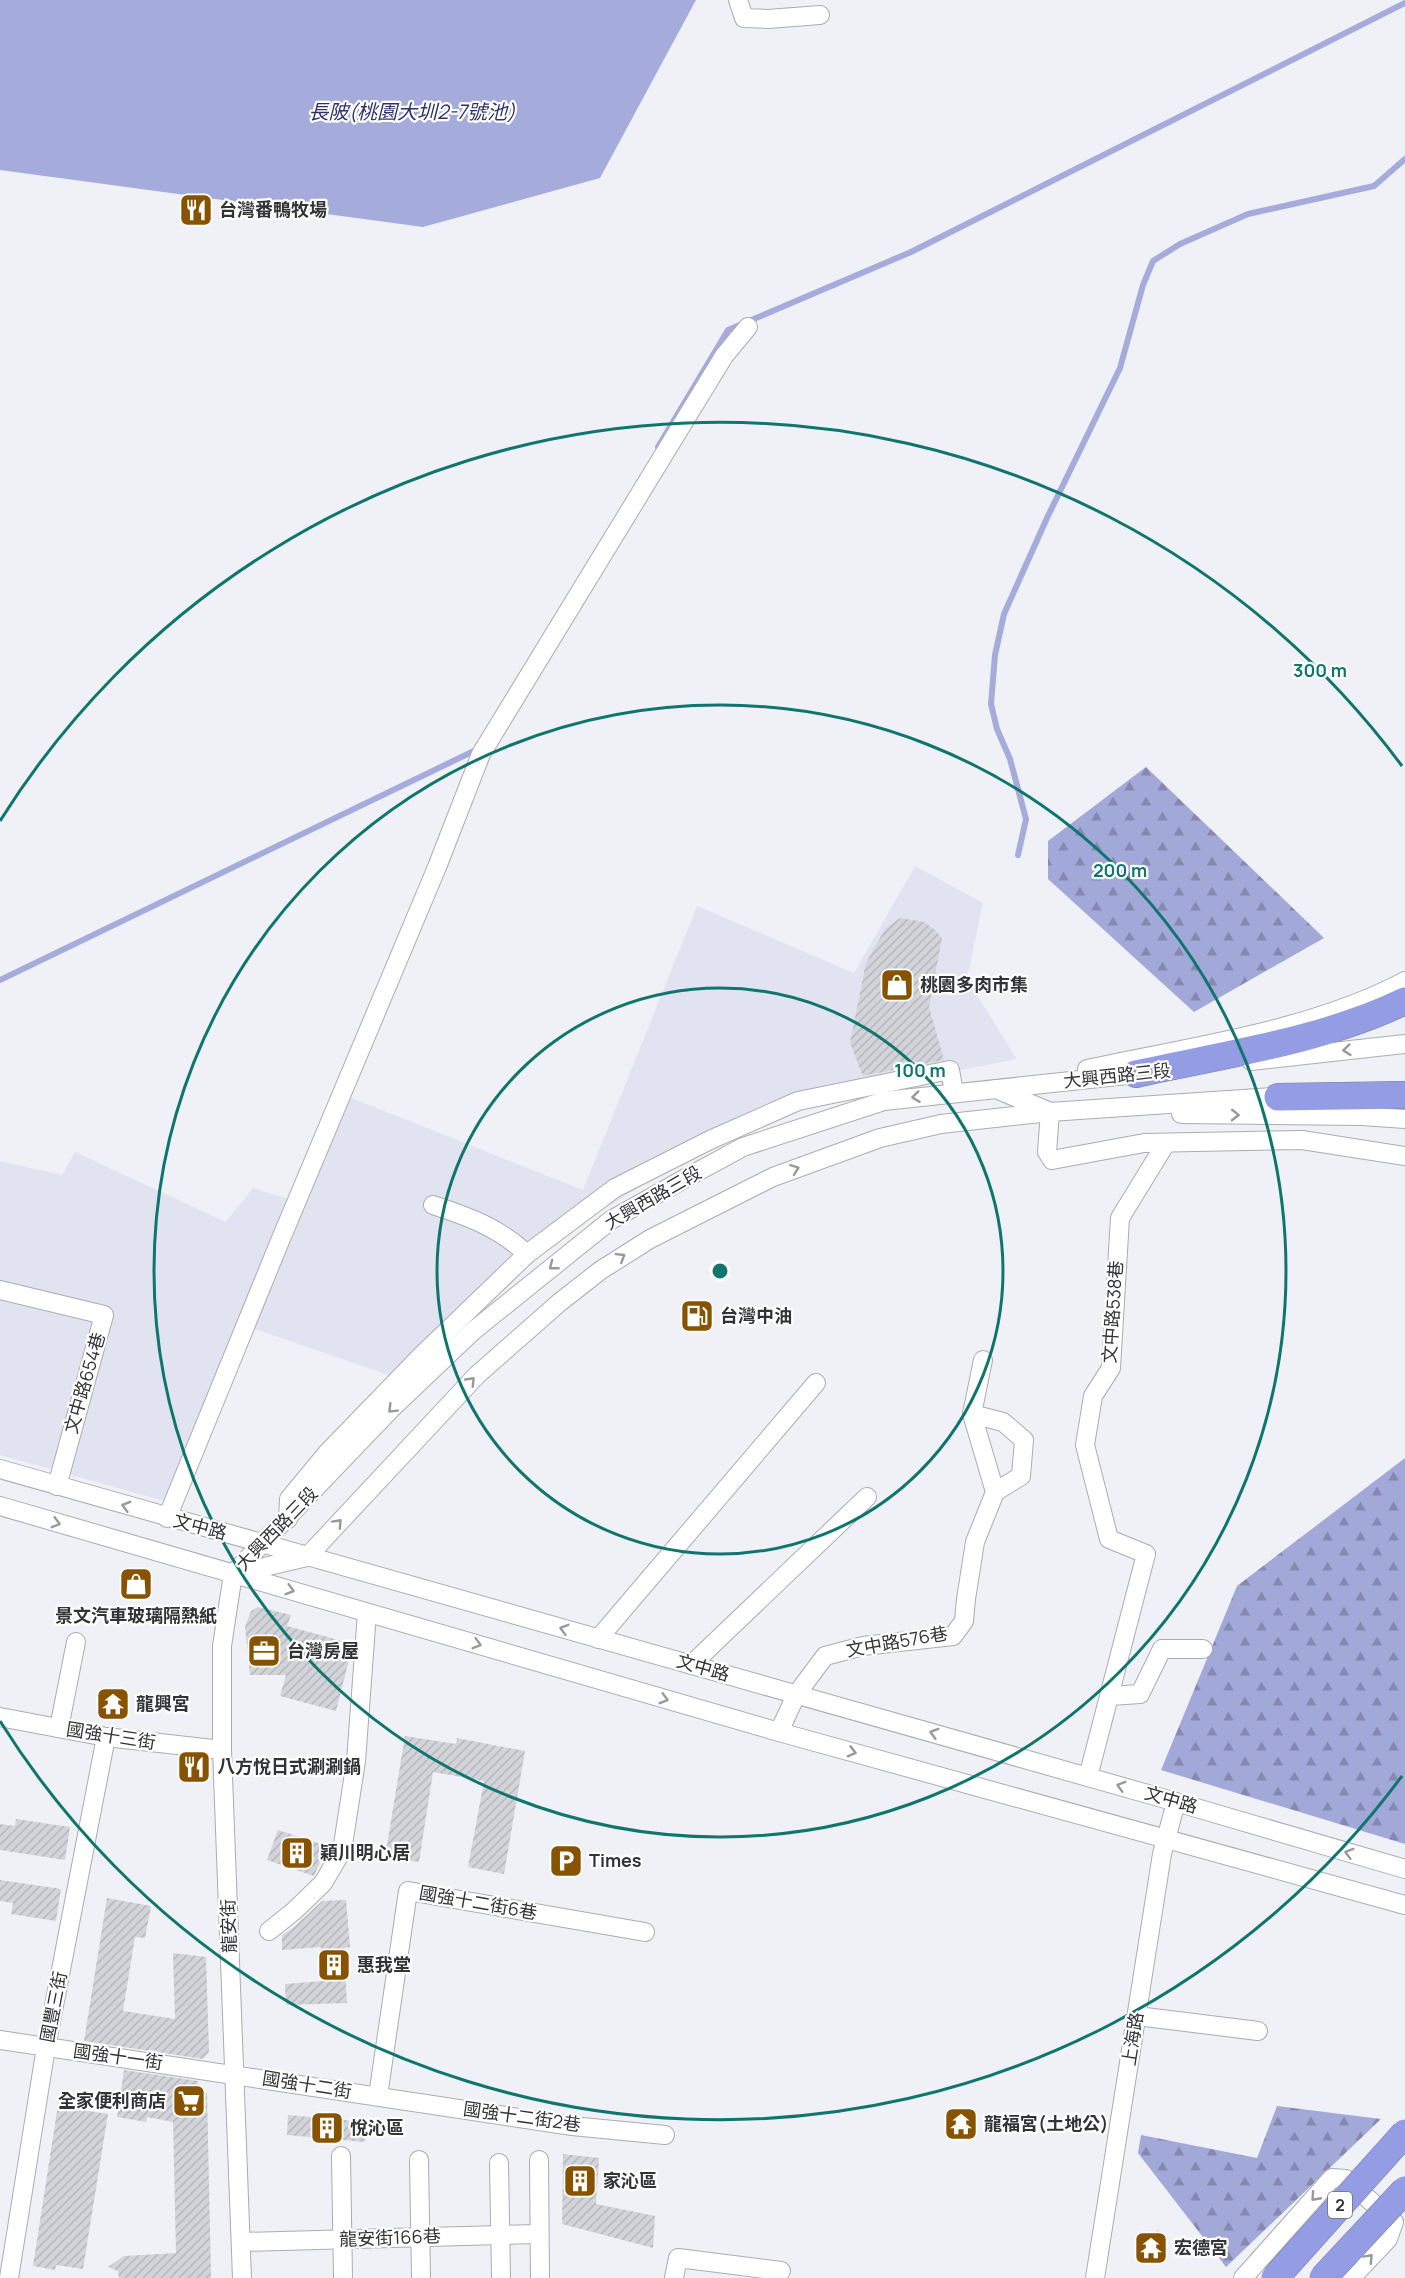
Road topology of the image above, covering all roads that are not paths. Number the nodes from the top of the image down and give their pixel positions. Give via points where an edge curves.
1 (738, 0) edge
2 (820, 15) dead end
3 (748, 327) dead end
4 (1405, 981) edge
5 (1405, 1001) edge
6 (1405, 1044) edge
7 (1136, 1074) junction
8 (1405, 1082) edge
9 (995, 1089) junction
10 (954, 1092) junction
11 (1405, 1095) edge
12 (1278, 1097) junction
13 (1050, 1112) junction
14 (1405, 1119) edge
15 (1166, 1143) junction
16 (1405, 1156) edge
17 (433, 1204) dead end
18 (527, 1254) junction
19 (0, 1290) edge
20 (983, 1360) dead end
21 (816, 1383) dead end
22 (972, 1414) junction
23 (0, 1469) edge
24 (57, 1486) junction
25 (995, 1492) junction
26 (867, 1497) dead end
27 (0, 1506) edge
28 (167, 1518) junction
29 (288, 1519) junction
30 (263, 1544) junction
31 (307, 1557) junction
32 (233, 1574) junction
33 (367, 1613) junction
34 (598, 1639) junction
35 (76, 1642) dead end
36 (1203, 1649) dead end
37 (691, 1665) junction
38 (796, 1695) junction
39 (1110, 1696) junction
40 (0, 1716) edge
41 (59, 1728) junction
42 (779, 1732) junction
43 (106, 1737) junction
44 (222, 1750) junction
45 (1088, 1777) junction
46 (1176, 1802) junction
47 (1166, 1838) junction
48 (1405, 1869) edge
49 (1405, 1905) edge
50 (269, 1931) dead end
51 (645, 1932) dead end
52 (1137, 2016) junction
53 (1258, 2031) dead end
54 (0, 2040) edge
55 (46, 2047) junction
56 (235, 2073) junction
57 (378, 2096) junction
58 (1405, 2133) edge
59 (665, 2135) dead end
60 (340, 2156) dead end
61 (419, 2160) dead end
62 (539, 2160) dead end
63 (499, 2163) dead end
64 (1405, 2190) edge
65 (539, 2234) junction
66 (500, 2235) junction
67 (420, 2237) junction
68 (342, 2239) junction
69 (240, 2242) junction
70 (6, 2259) edge
71 (781, 2271) dead end
72 (9, 2278) edge
73 (242, 2278) edge
74 (343, 2278) edge
75 (421, 2278) edge
76 (501, 2278) edge
77 (540, 2278) edge
78 (674, 2278) edge
79 (1095, 2278) edge
80 (1243, 2278) edge
81 (1275, 2278) edge
82 (1323, 2278) edge
83 (1351, 2278) edge

1 - 2 street via 744,18
3 - 28 street via 724,356 481,754
4 - 9 street via 1351,1007 1293,1025
5 - 7 highway via 1355,1023
6 -> 7 street, 大興西路三段
7 - 9 street, 大興西路三段
8 - 12 street, 大興西路三段
9 - 10 street, 大興西路三段
9 - 13 street
10 - 18 street via 950,1070 798,1101 615,1188
10 -> 29 street, 大興西路三段 via 884,1101 742,1147 611,1220 473,1330 391,1409
11 - 12 highway
12 - 13 street, 大興西路三段
13 -> 14 street
13 - 15 street via 1047,1152 1052,1160 1144,1143
31 -> 13 street, 大興西路三段 via 477,1375 560,1302 650,1239 773,1177 880,1138 941,1124
15 - 16 street via 1302,1140
15 - 39 street, 文中路538巷 via 1120,1218 1111,1368 1093,1396 1085,1445 1109,1539 1146,1554
17 - 18 street via 509,1238
18 - 29 street via 328,1452 289,1498
19 - 24 street, 文中路654巷 via 104,1315
20 - 22 street
21 - 34 street
22 - 25 street
22 - 25 street via 1003,1422 1024,1440 1021,1476
23 - 24 street, 文中路
28 -> 24 street, 文中路
25 - 38 street, 文中路576巷 via 975,1542 964,1621 953,1636 863,1646 825,1656
26 - 37 street
27 -> 32 street, 文中路
28 - 30 street, 文中路
29 - 30 street, 大興西路三段
30 - 31 street, 文中路
30 - 32 street, 大興西路三段
31 - 32 street, 大興西路三段
34 -> 31 street, 文中路
32 -> 33 street, 文中路
32 - 44 street, 龍安街 via 222,1646
33 -> 42 street, 文中路
33 - 50 street via 356,1761 342,1851 323,1883
34 - 37 street, 文中路
35 - 41 street
36 - 39 street via 1162,1649 1140,1694
37 - 38 street, 文中路
38 - 42 street, 文中路576巷
45 -> 38 street, 文中路
39 - 45 street, 文中路538巷
40 - 41 street, 國強十三街
41 - 43 street, 國強十三街
42 -> 47 street, 文中路
43 - 44 street, 國強十三街
43 - 55 street, 國豐三街
44 - 56 street, 龍安街
46 -> 45 street, 文中路
46 - 47 street, 上海路
48 -> 46 street, 文中路
47 - 49 street, 文中路
47 - 52 street, 上海路
51 - 57 street, 國強十二街6巷 via 408,1891
52 - 53 street
52 - 79 street, 上海路
54 - 55 street, 國強十一街
55 - 56 street, 國強十一街
55 - 70 street, 國豐三街
56 - 57 street, 國強十二街
56 - 69 street, 龍安街
57 - 59 street, 國強十二街2巷 via 572,2126
58 - 81 highway, 2, bridge
60 - 68 street
61 - 67 street
62 - 65 street
63 - 66 street
64 - 82 highway, 2, bridge
65 - 66 street, 龍安街166巷
65 - 77 street
66 - 67 street, 龍安街166巷
66 - 76 street
67 - 68 street, 龍安街166巷
67 - 75 street
68 - 69 street, 龍安街166巷
68 - 74 street
69 - 73 street, 龍安街
70 - 72 street, 國豐三街
71 - 78 street via 678,2258
83 -> 80 street via 1388,2239 1394,2222 1346,2180 1332,2178

